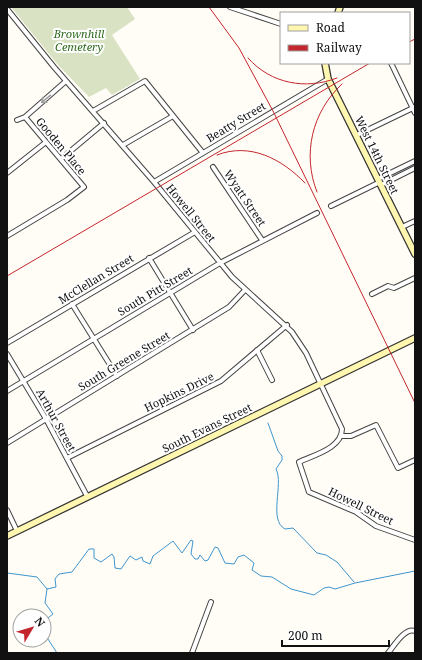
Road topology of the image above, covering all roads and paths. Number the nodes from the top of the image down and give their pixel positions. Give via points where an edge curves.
1 (229, 7) edge
2 (7, 9) edge
3 (280, 24) edge
4 (325, 64) edge
5 (392, 64) edge
6 (328, 79) junction
7 (66, 81) junction
8 (414, 107) edge
9 (93, 111) junction
10 (415, 114) edge
11 (173, 116) junction
12 (25, 117) junction
13 (17, 120) dead end
14 (104, 123) junction
15 (357, 135) junction
16 (46, 142) junction
17 (123, 145) junction
18 (203, 153) junction
19 (61, 158) junction
20 (415, 161) edge
21 (213, 167) dead end
22 (415, 168) edge
23 (7, 174) edge
24 (154, 182) junction
25 (380, 182) junction
26 (331, 206) dead end
27 (316, 213) dead end
28 (415, 221) edge
29 (402, 228) junction
30 (195, 232) junction
31 (7, 236) edge
32 (262, 240) junction
33 (415, 254) edge
34 (149, 258) junction
35 (220, 263) junction
36 (415, 278) edge
37 (245, 290) junction
38 (170, 293) junction
39 (372, 294) dead end
40 (72, 304) junction
41 (287, 325) junction
42 (193, 330) junction
43 (415, 338) edge
44 (94, 339) junction
45 (7, 342) edge
46 (257, 350) junction
47 (7, 354) edge
48 (117, 376) junction
49 (272, 380) dead end
50 (24, 382) junction
51 (320, 383) junction
52 (7, 391) edge
53 (46, 419) junction
54 (342, 436) junction
55 (7, 443) edge
56 (67, 458) junction
57 (415, 460) edge
58 (87, 496) junction
59 (7, 510) edge
60 (17, 531) junction
61 (7, 536) edge
62 (415, 540) edge
63 (211, 602) dead end
64 (415, 632) edge
65 (192, 653) edge
66 (388, 653) edge

1 - 3 street
2 - 7 street, Howell Street
4 - 6 main road, West 14th Street
5 - 8 street
6 - 15 main road, West 14th Street
6 - 18 street, Beatty Street
7 - 9 street, Howell Street
7 -> 12 street
8 - 10 street
8 - 15 street
9 - 11 street via 144,81
9 - 14 street, Howell Street
11 - 17 street
11 - 18 street
12 - 13 street
12 - 16 street, Gooden Place
14 - 17 street, Howell Street
14 - 19 street
15 - 25 main road, West 14th Street
16 - 19 street, Gooden Place
16 - 23 street
17 - 24 street, Howell Street
18 - 24 street, Beatty Street
19 - 31 street, Gooden Place via 84,187
20 - 25 street
21 - 32 street, Wyatt Street
22 - 25 street
24 - 30 street, Howell Street
25 - 26 street
25 - 29 main road, West 14th Street
27 - 32 street, South Pitt Street
28 - 29 street
29 - 33 main road, West 14th Street
30 - 34 street, McClellan Street
30 - 35 street, Howell Street
32 - 35 street, South Pitt Street
34 - 38 street
34 - 40 street, McClellan Street
35 - 37 street, Howell Street
35 - 38 street, South Pitt Street
36 - 39 street via 394,288 388,286
37 - 41 street, Howell Street
37 - 42 street, South Greene Street via 229,307
38 - 42 street
38 - 44 street, South Pitt Street
40 - 44 street
40 - 45 street, McClellan Street
41 - 46 street, Hopkins Drive
41 - 51 street, Howell Street via 299,342
42 - 48 street, South Greene Street
43 - 51 main road, South Evans Street
44 - 48 street
44 - 50 street, South Pitt Street
46 - 49 street
46 - 56 street, Hopkins Drive via 221,381
47 - 50 street, Arthur Street
48 - 53 street, South Greene Street
50 - 52 street, South Pitt Street
50 - 53 street, Arthur Street
51 - 54 street, Howell Street via 342,429
51 - 58 main road, South Evans Street
53 - 55 street, South Greene Street
53 - 56 street, Arthur Street
54 - 57 street, Howell Street via 351,436 376,425 398,468
54 - 62 street, Howell Street via 336,444 299,462 310,492 356,512 376,526
56 - 58 street, Arthur Street
58 - 60 main road, South Evans Street
59 - 60 street
60 - 61 main road, South Evans Street
63 - 65 street
64 - 66 street via 406,632

